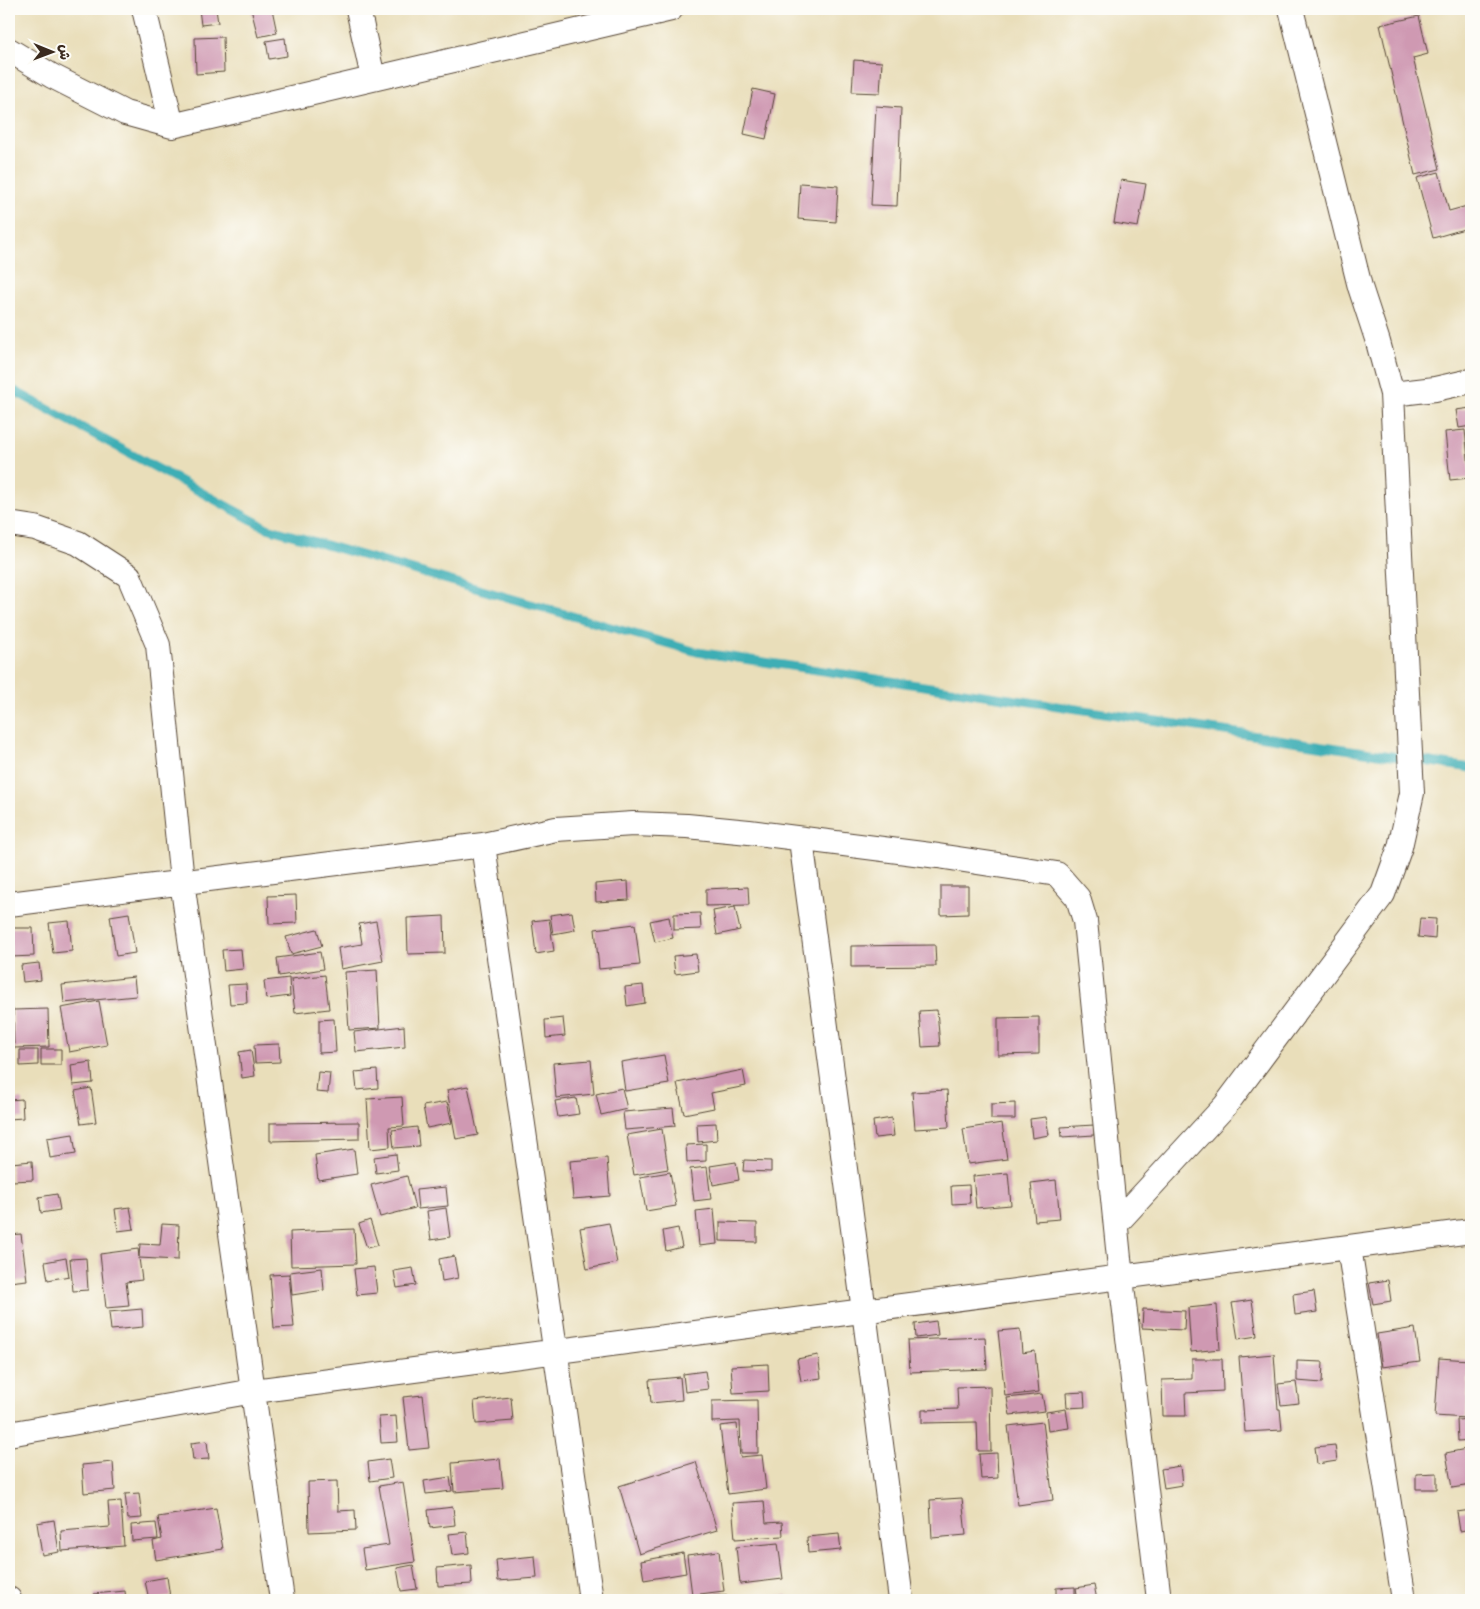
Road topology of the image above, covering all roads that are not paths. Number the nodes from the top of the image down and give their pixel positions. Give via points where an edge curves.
1 (144, 9) edge
2 (358, 9) edge
3 (671, 9) edge
4 (1290, 9) edge
5 (590, 18) edge
6 (9, 50) edge
7 (373, 78) junction
8 (172, 126) junction
9 (1471, 381) edge
10 (1392, 394) junction
11 (9, 524) edge
12 (801, 840) junction
13 (483, 845) junction
14 (182, 881) junction
15 (9, 904) edge
16 (1116, 1224) junction
17 (1471, 1231) edge
18 (1348, 1247) junction
19 (1121, 1278) junction
20 (864, 1311) junction
21 (555, 1352) junction
22 (254, 1391) junction
23 (9, 1434) edge
24 (282, 1600) edge
25 (591, 1600) edge
26 (901, 1600) edge
27 (1159, 1600) edge
28 (1404, 1600) edge

1 - 8 street
2 - 7 street
3 - 5 street
4 - 10 street via 1360,287
5 - 7 street
6 - 8 street via 52,76 126,113
7 - 8 street
9 - 10 street
10 - 16 street via 1412,793 1400,847 1383,894 1231,1098
11 - 14 street via 35,528 78,543 129,576 158,645
12 - 13 street via 749,832 633,824 556,829
12 - 16 street via 1056,874 1078,898 1085,921
12 - 20 street
13 - 14 street
13 - 21 street
14 - 15 street
14 - 22 street
16 - 19 street
17 - 18 street
18 - 19 street
18 - 28 street
19 - 20 street
19 - 27 street
20 - 21 street
20 - 26 street
21 - 22 street
21 - 25 street
22 - 23 street
22 - 24 street

